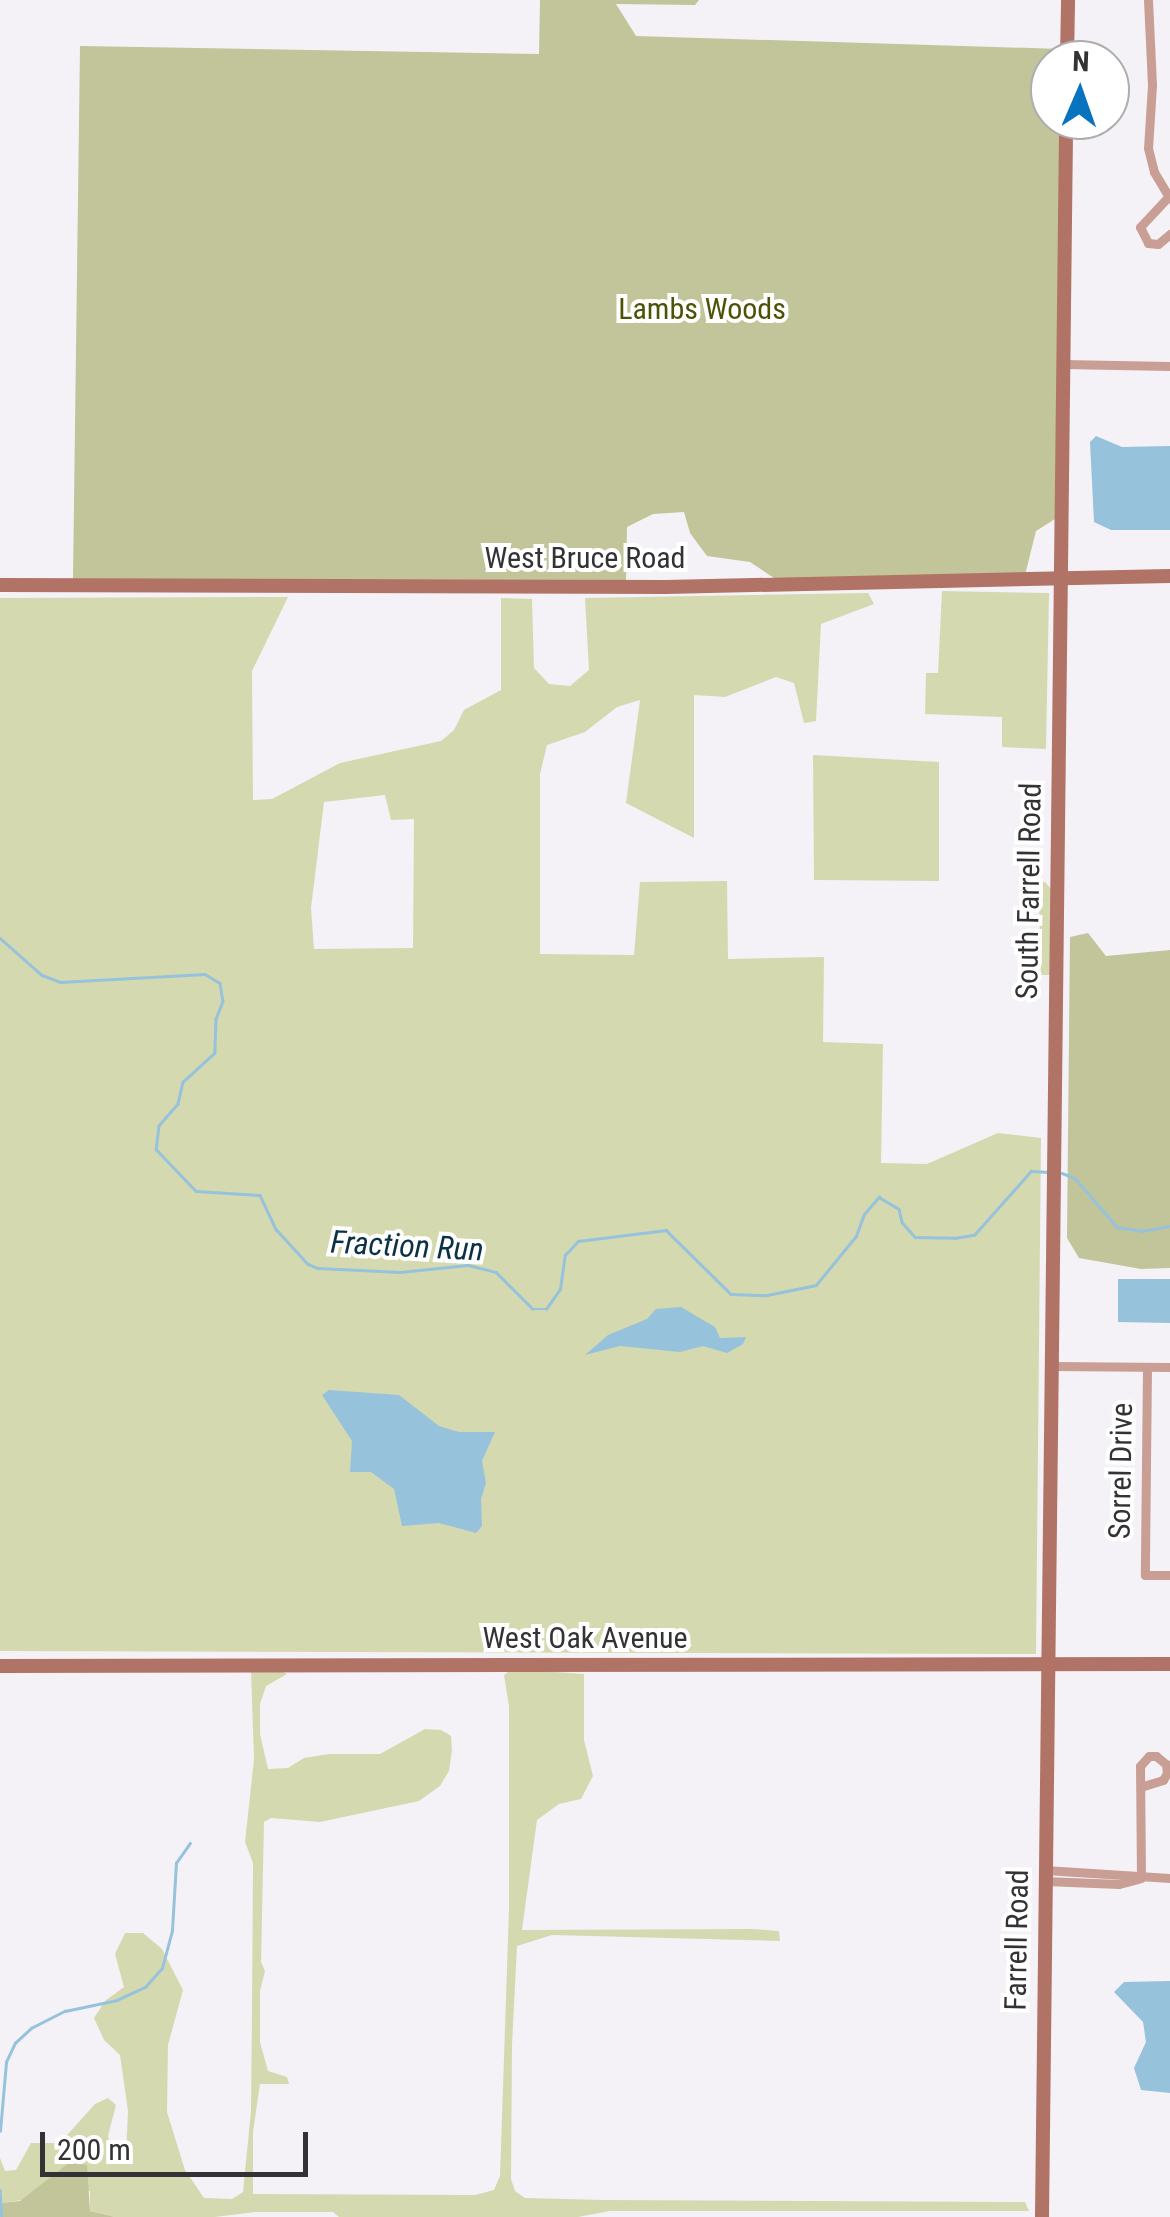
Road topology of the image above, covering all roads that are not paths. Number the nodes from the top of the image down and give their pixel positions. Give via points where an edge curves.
1 (1068, 0) edge
2 (1148, 0) edge
3 (1067, 40) edge
4 (1066, 140) edge
5 (1169, 198) edge
6 (1170, 234) edge
7 (1064, 364) junction
8 (1170, 366) edge
9 (1170, 576) edge
10 (1060, 578) junction
11 (0, 585) edge
12 (1050, 1366) junction
13 (1170, 1367) edge
14 (1147, 1368) junction
15 (1170, 1575) edge
16 (1047, 1663) junction
17 (1170, 1664) edge
18 (0, 1666) edge
19 (1143, 1786) dead end
20 (1045, 1876) junction
21 (1141, 1878) junction
22 (1170, 1878) edge
23 (1042, 2217) edge

1 - 3 street
2 - 5 street via 1148,148
4 - 7 street, South Farrell Road
5 - 6 street via 1140,226 1148,242 1158,244
7 - 8 street
7 - 10 street, South Farrell Road
9 - 10 street, West Bruce Road
10 - 11 street, West Bruce Road via 666,587
10 - 12 street, South Farrell Road
12 - 14 street
12 - 16 street, South Farrell Road
13 - 14 street
14 - 15 street, Sorrel Drive via 1144,1575
16 - 17 street, West Oak Avenue
16 - 18 street, West Oak Avenue
16 - 20 street, Farrell Road
19 - 21 street
20 - 21 street via 1119,1884
20 - 23 street, Farrell Road
21 - 22 street

